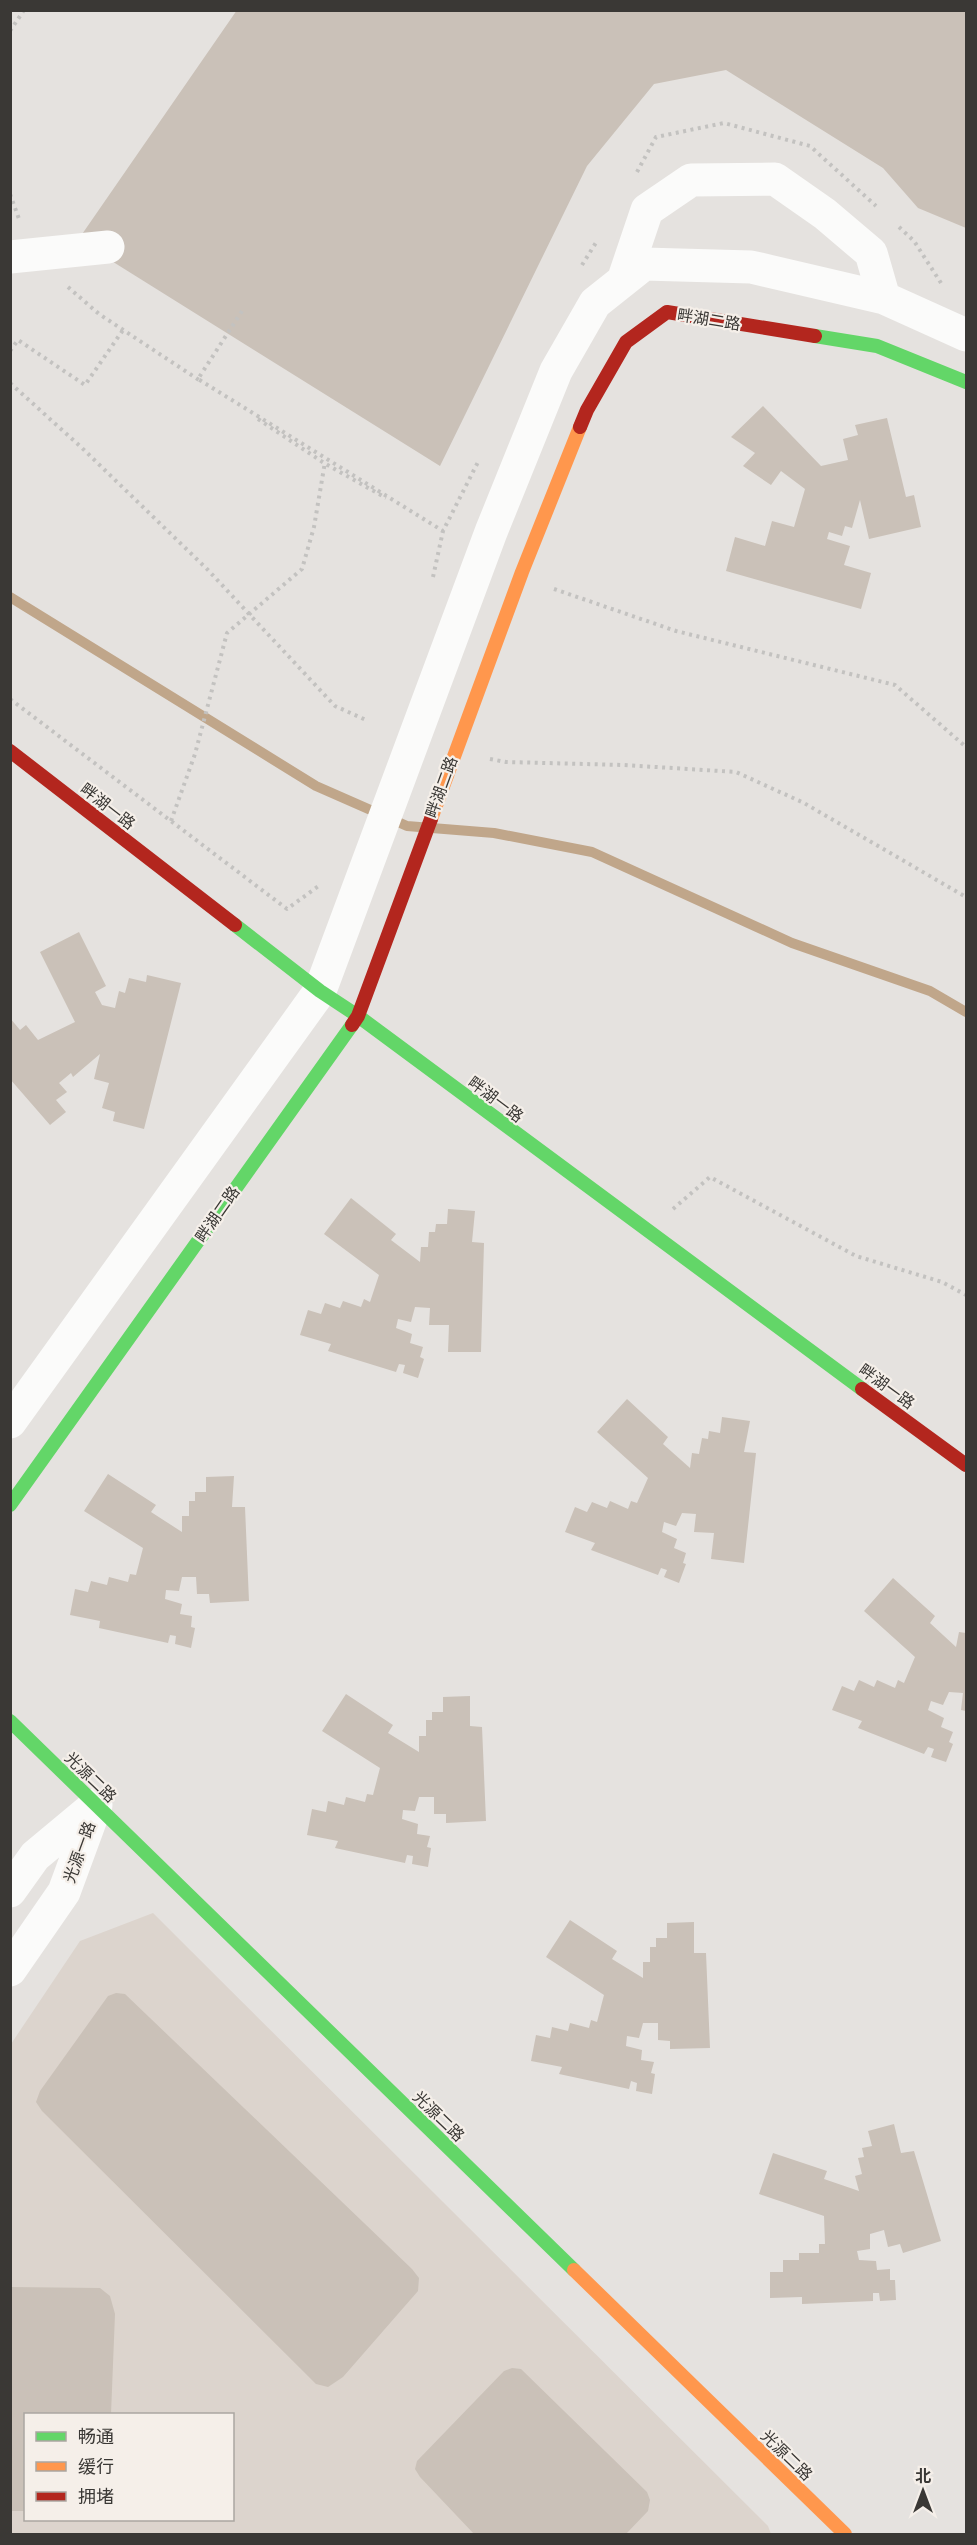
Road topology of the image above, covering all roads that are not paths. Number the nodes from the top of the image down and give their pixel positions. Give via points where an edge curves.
1 (108, 247) dead end
2 (10, 257) edge
3 (623, 281) junction
4 (884, 298) junction
5 (966, 334) edge
6 (966, 382) edge
7 (10, 751) edge
8 (320, 991) junction
9 (358, 1016) junction
10 (10, 1422) edge
11 (966, 1465) edge
12 (10, 1505) edge
13 (10, 1721) edge
14 (96, 1805) junction
15 (10, 1892) edge
16 (10, 1970) edge
17 (845, 2535) edge

1 - 2 street
3 - 4 street via 644,264 751,267
3 - 4 street via 647,210 682,186 691,180 775,179 871,253
3 - 8 street via 595,303 556,371 482,556
4 - 5 street
6 - 9 street, 畔湖二路 via 877,346 667,312 626,342 587,410 522,572
7 - 8 street, 畔湖一路
8 - 9 street, 畔湖一路
8 - 10 street
9 - 11 street, 畔湖一路
9 - 12 street, 畔湖二路
13 - 14 street, 光源二路
14 - 15 street, 光源一路 via 35,1856
14 - 16 street, 光源一路 via 64,1892
14 - 17 street, 光源二路

